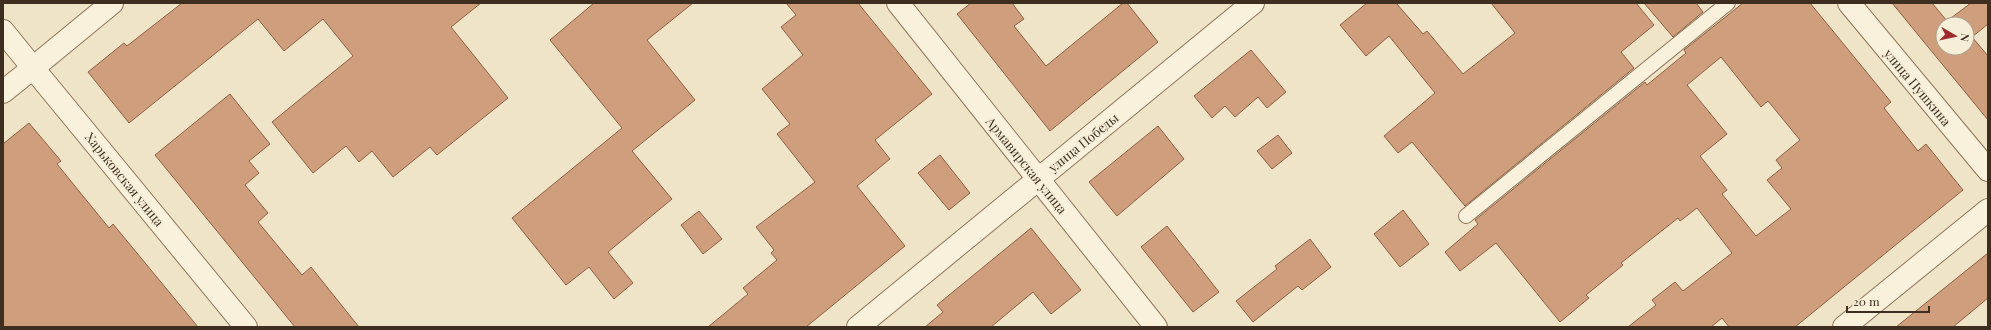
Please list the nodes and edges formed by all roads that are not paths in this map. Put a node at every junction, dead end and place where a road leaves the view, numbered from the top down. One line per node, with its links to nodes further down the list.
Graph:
1 (112, 3): 7 (street)
2 (898, 3): 10 (street, Армавирская улица)
3 (1253, 3): 10 (street, улица Победы)
4 (1728, 3): 12 (lane)
5 (1849, 3): 9 (street, улица Пушкина)
6 (3, 32): 7 (street, Харьковская улица)
7 (33, 68): 8 (street); 13 (street, Харьковская улица)
8 (3, 92)
9 (1988, 170)
10 (1038, 179): 14 (street, улица Победы); 15 (street, Армавирская улица)
11 (1988, 210): 16 (street)
12 (1466, 216)
13 (246, 327)
14 (858, 327)
15 (1156, 327)
16 (1844, 327)

